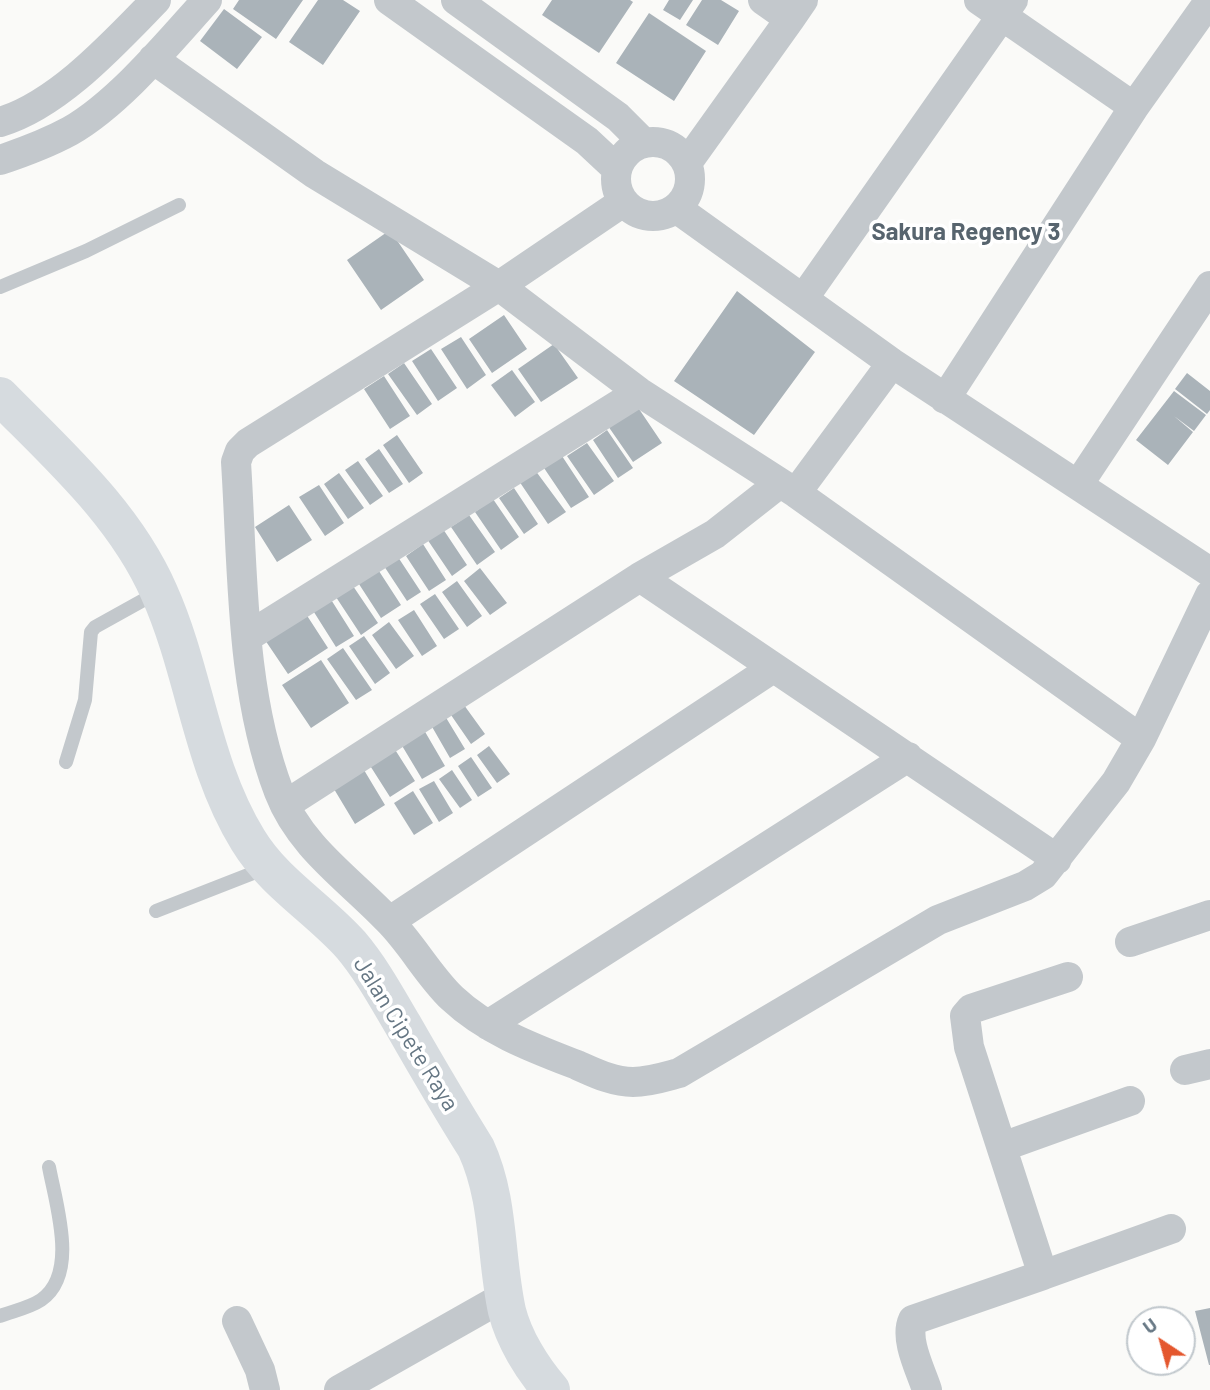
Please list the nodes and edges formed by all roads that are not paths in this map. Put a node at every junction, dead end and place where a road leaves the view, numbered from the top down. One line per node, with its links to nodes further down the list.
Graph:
1 (156, 0): 10 (street)
2 (207, 0): 9 (street)
3 (389, 0): 17 (street)
4 (456, 0): 14 (street)
5 (763, 0): 8 (street)
6 (1210, 0): 11 (street)
7 (998, 5): 11 (street); 24 (street)
8 (797, 9): 16 (street)
9 (153, 60): 12 (street); 21 (street)
10 (71, 82): 12 (street); 13 (street)
11 (1134, 107): 28 (street)
12 (98, 110): 15 (street)
13 (0, 122)
14 (643, 142): 16 (street); 17 (street)
15 (0, 160)
16 (687, 163): 20 (street)
17 (617, 169): 18 (street)
18 (623, 202): 20 (street); 21 (street)
19 (179, 205): 23 (lane)
20 (676, 208): 24 (street)
21 (499, 286): 26 (street); 35 (street)
22 (1210, 286): 29 (street)
23 (0, 287)
24 (803, 299): 25 (street)
25 (892, 363): 28 (street); 30 (street)
26 (639, 392): 30 (street); 35 (street)
27 (0, 396): 33 (main road, Jalan Cipete Raya)
28 (945, 399): 29 (street)
29 (1078, 485): 31 (street)
30 (788, 488): 32 (street); 37 (street)
31 (1210, 572)
32 (640, 577): 36 (street); 40 (street)
33 (159, 592): 39 (lane); 42 (main road, Jalan Cipete Raya)
34 (1210, 595): 37 (street)
35 (247, 637): 40 (street)
36 (773, 668): 38 (street); 45 (street)
37 (1141, 740): 41 (street)
38 (908, 757): 41 (street); 48 (street)
39 (66, 762)
40 (285, 805): 45 (street)
41 (1057, 859): 48 (street)
42 (267, 867): 43 (lane); 54 (main road, Jalan Cipete Raya)
43 (156, 911)
44 (1210, 915): 46 (street)
45 (390, 921): 48 (street)
46 (1130, 942)
47 (1068, 977): 50 (street)
48 (488, 1025)
49 (1130, 1101): 50 (street)
50 (1002, 1147): 53 (street)
51 (49, 1167): 55 (lane)
52 (1171, 1229): 53 (street)
53 (1043, 1276): 60 (street)
54 (505, 1296): 58 (street); 59 (main road, Jalan Cipete Raya)
55 (0, 1316)
56 (237, 1321): 57 (street)
57 (265, 1390)
58 (339, 1390)
59 (551, 1390)
60 (927, 1390)

